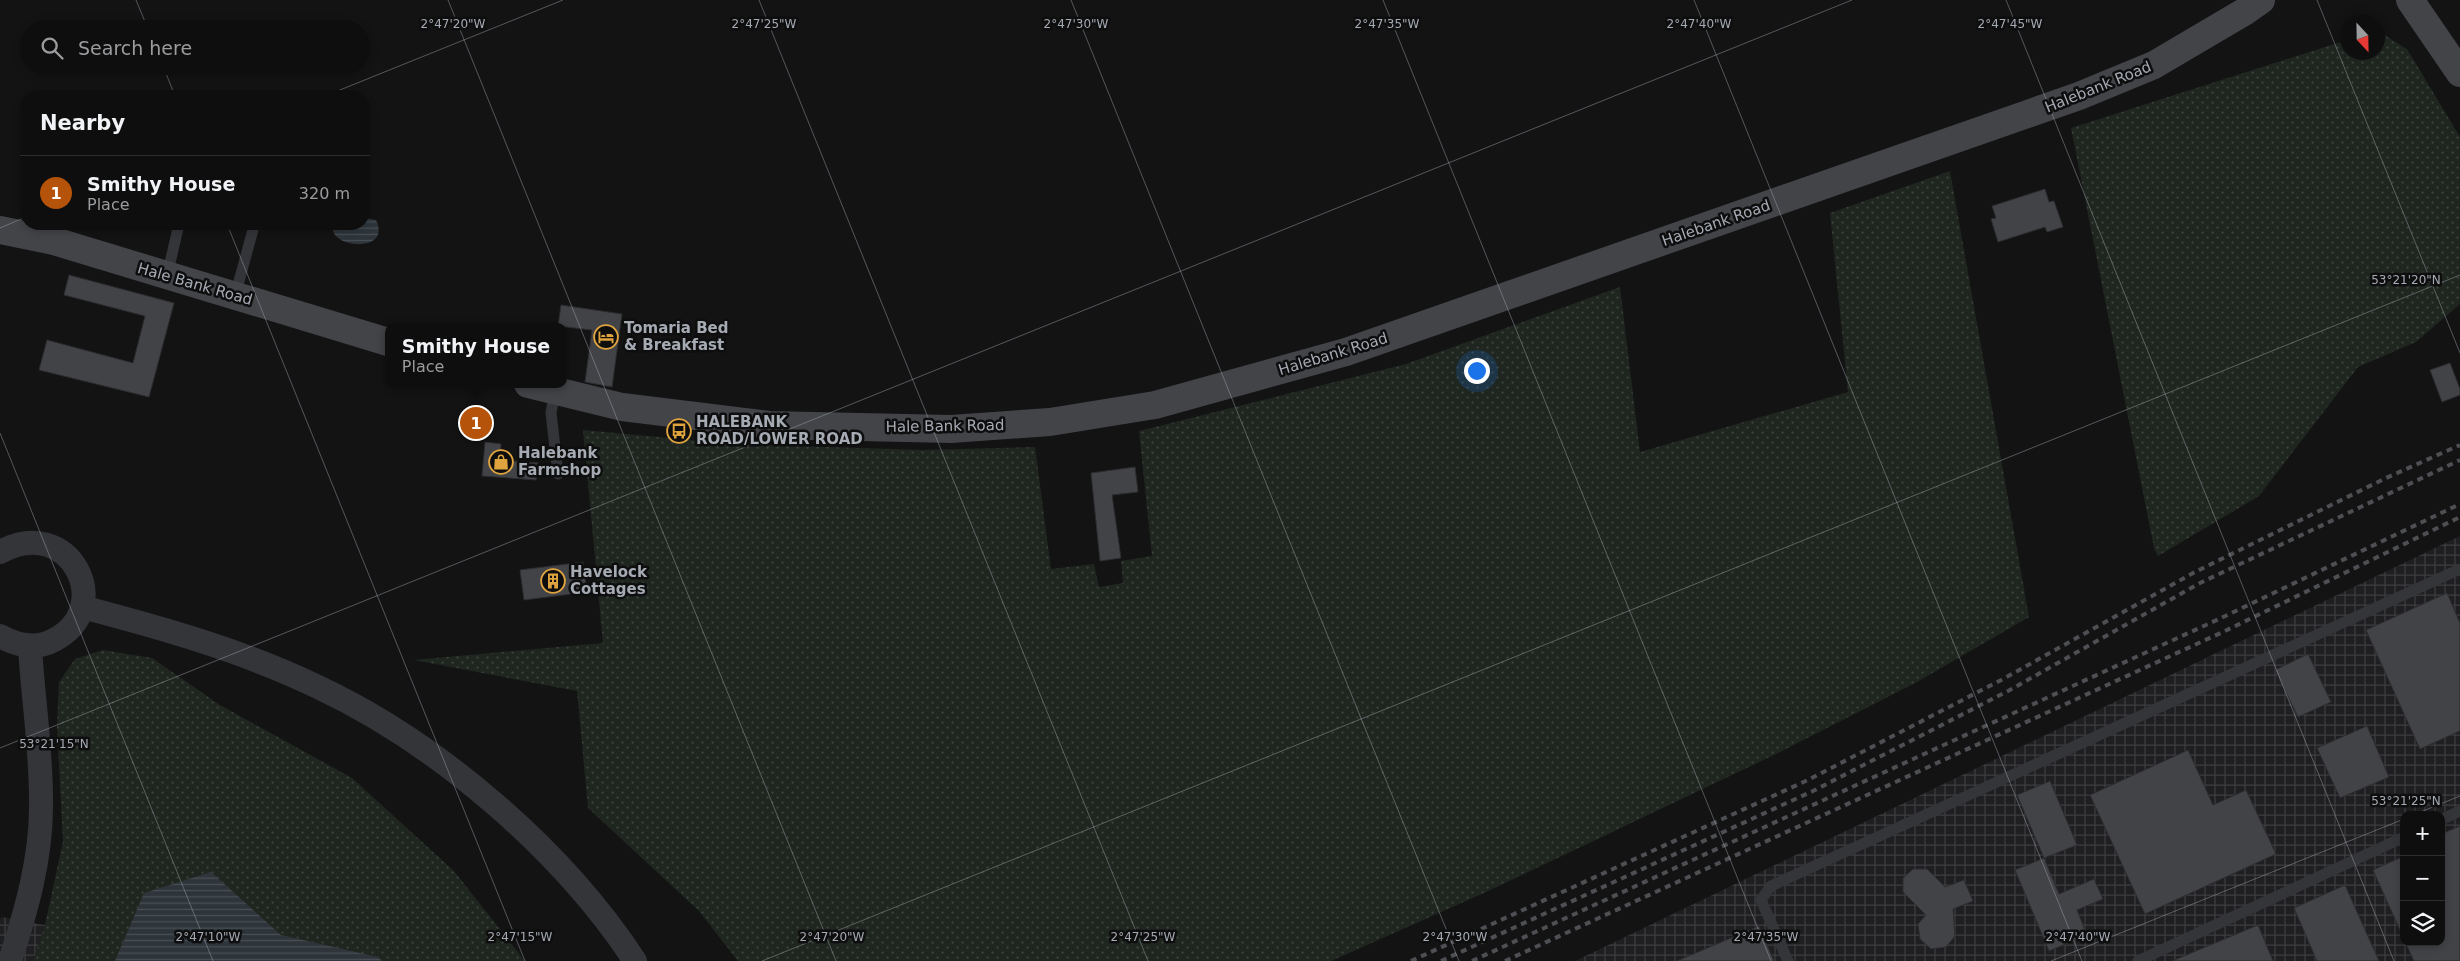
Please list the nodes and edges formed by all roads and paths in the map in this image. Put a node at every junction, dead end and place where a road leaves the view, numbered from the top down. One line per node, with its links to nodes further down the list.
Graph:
1 (2261, 0): 12 (street, Halebank Road)
2 (2410, 0): 3 (street)
3 (2460, 73)
4 (0, 230): 7 (street, Hale Bank Road)
5 (178, 230): 7 (lane)
6 (253, 230): 8 (lane)
7 (167, 276): 8 (street, Hale Bank Road)
8 (235, 296): 9 (street, Hale Bank Road)
9 (385, 341)
10 (543, 388): 11 (street, Hale Bank Road)
11 (555, 391): 12 (street, Hale Bank Road); 13 (lane)
12 (1155, 406)
13 (558, 474)
14 (0, 552): 16 (street)
15 (2460, 569): 24 (lane)
16 (82, 607): 18 (street); 23 (street)
17 (0, 636): 18 (street)
18 (30, 647): 22 (street)
19 (2460, 811): 20 (lane)
20 (2445, 818)
21 (2400, 840): 25 (lane)
22 (10, 961)
23 (635, 961)
24 (1788, 961)
25 (2138, 961)

